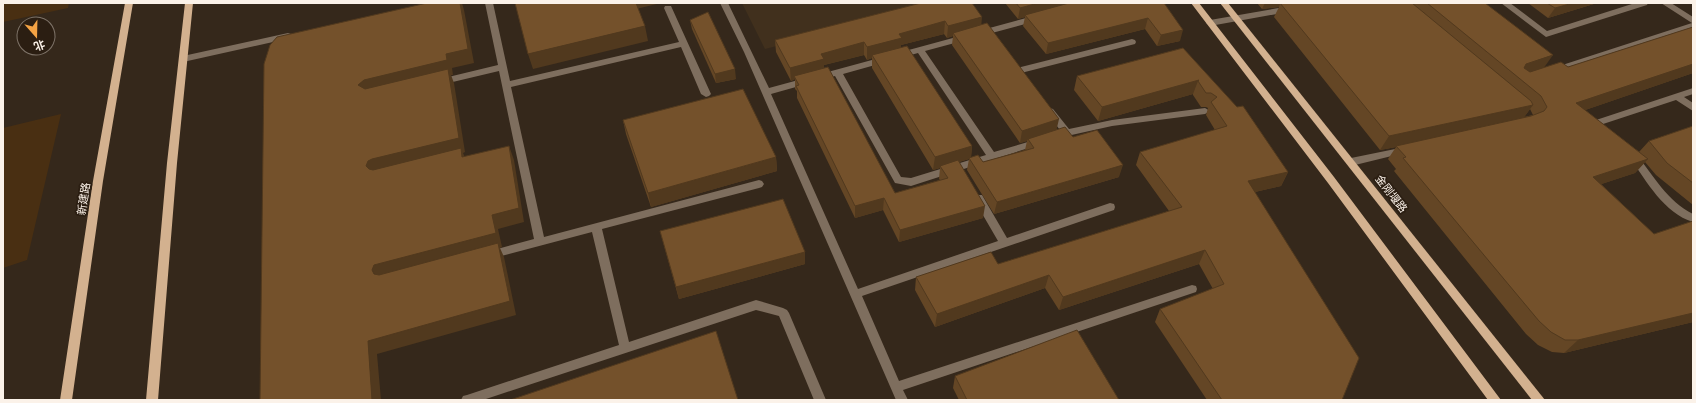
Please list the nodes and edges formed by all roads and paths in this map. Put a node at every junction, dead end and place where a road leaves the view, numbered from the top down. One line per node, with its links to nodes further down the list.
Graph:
1 (129, 3): 53 (main road, 新建路)
2 (188, 3): 21 (main road)
3 (489, 3): 22 (street)
4 (724, 3): 29 (street)
5 (1195, 3): 14 (main road)
6 (1224, 3): 13 (main road, 金刚堰路)
7 (1505, 3): 8 (street)
8 (1644, 3)
9 (1665, 3): 15 (street)
10 (668, 8): 18 (street)
11 (1301, 8): 13 (street)
12 (1045, 16): 20 (street)
13 (1237, 18): 14 (street); 40 (main road, 金刚堰路)
14 (1210, 22): 58 (main road)
15 (1693, 22)
16 (1693, 26): 25 (street)
17 (297, 34): 21 (street)
18 (684, 42): 27 (street); 30 (street)
19 (1132, 42): 23 (street)
20 (920, 50): 24 (street); 39 (street)
21 (183, 59): 54 (main road)
22 (502, 67): 26 (street); 27 (street)
23 (1021, 70)
24 (837, 72): 29 (street); 39 (street)
25 (1550, 72)
26 (434, 84)
27 (506, 84): 46 (street)
28 (1693, 91): 31 (street)
29 (766, 92): 50 (street)
30 (706, 94)
31 (1677, 96): 33 (street); 35 (street)
32 (1044, 102): 34 (street)
33 (1693, 108)
34 (1205, 111)
35 (1605, 134)
36 (1044, 140): 39 (street)
37 (1623, 148): 44 (street)
38 (1412, 149): 40 (street)
39 (992, 156)
40 (1350, 162): 59 (main road, 金刚堰路)
41 (759, 184): 45 (street)
42 (975, 192): 47 (street)
43 (1110, 207): 47 (street)
44 (1693, 218)
45 (596, 227): 46 (street); 51 (street)
46 (540, 241): 48 (street)
47 (1005, 243): 50 (street)
48 (479, 258)
49 (1192, 288): 52 (street)
50 (855, 294): 52 (street)
51 (625, 348): 55 (street); 56 (street)
52 (896, 387): 57 (street)
53 (66, 400)
54 (152, 400)
55 (467, 400)
56 (820, 400)
57 (902, 400)
58 (1495, 400)
59 (1539, 400)

